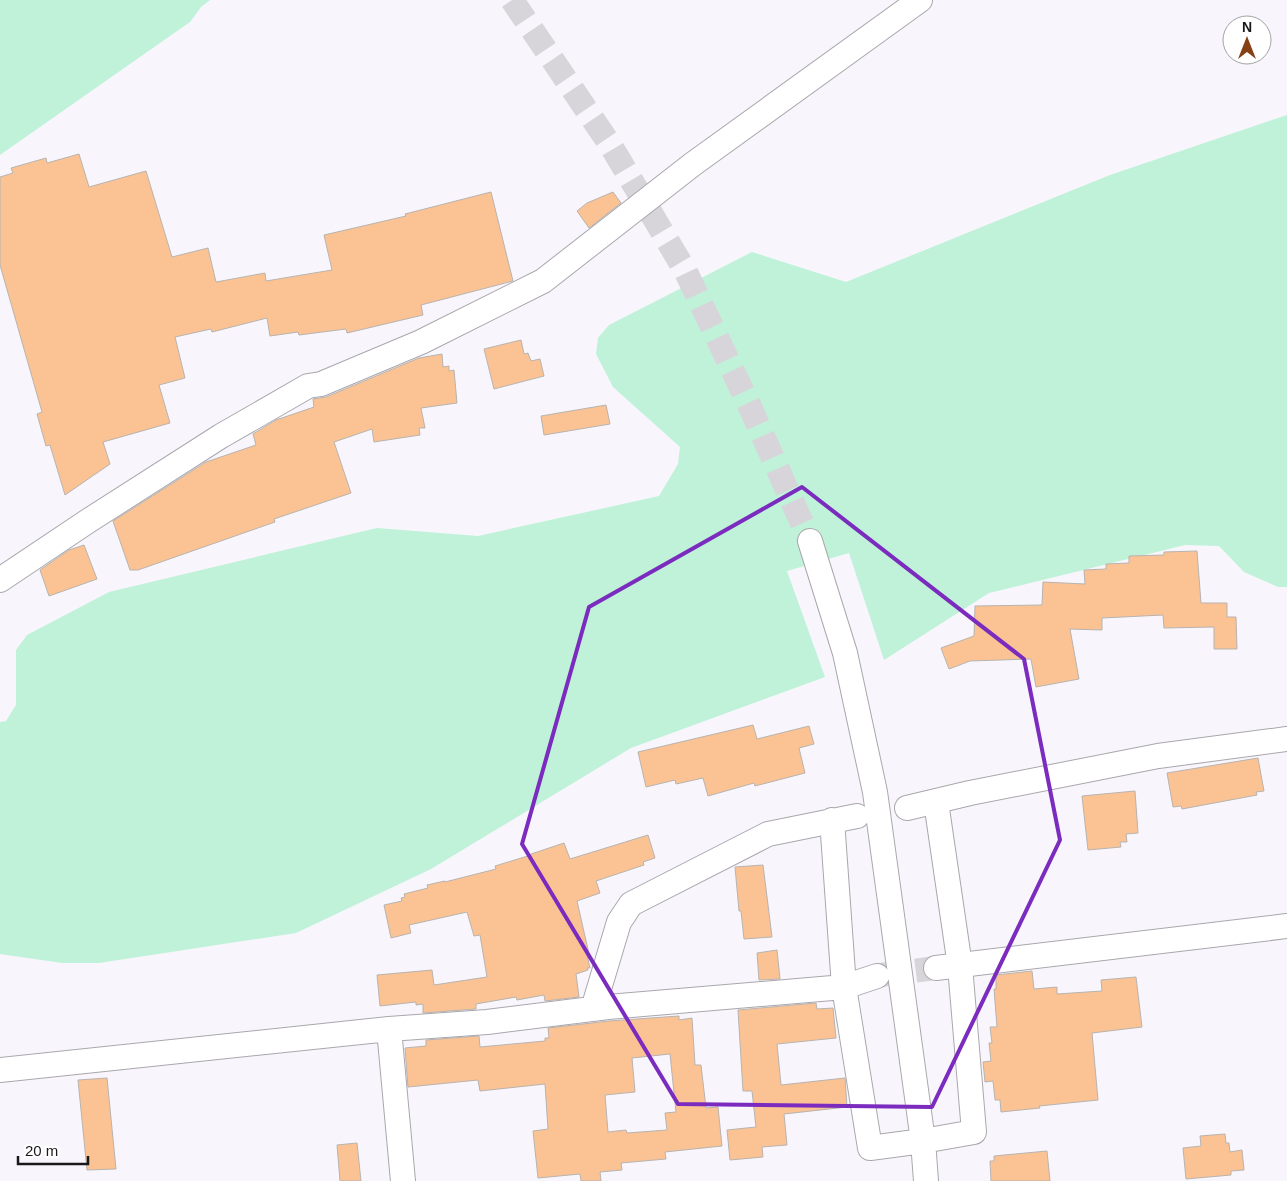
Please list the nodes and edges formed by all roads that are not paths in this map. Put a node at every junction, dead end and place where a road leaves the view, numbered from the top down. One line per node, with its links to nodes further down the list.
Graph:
1 (920, 0): 3 (street)
2 (810, 541): 17 (street)
3 (0, 580)
4 (1287, 739): 5 (street)
5 (936, 802): 6 (street); 10 (street)
6 (907, 808)
7 (857, 816): 8 (street)
8 (832, 820): 13 (street); 14 (street)
9 (1287, 926): 10 (street)
10 (960, 966): 11 (street); 17 (street)
11 (936, 968)
12 (877, 976): 13 (street)
13 (844, 987): 14 (street); 17 (street)
14 (593, 1009): 15 (street)
15 (389, 1029): 16 (street); 18 (street)
16 (0, 1070)
17 (923, 1141): 19 (street)
18 (403, 1181)
19 (926, 1181)

